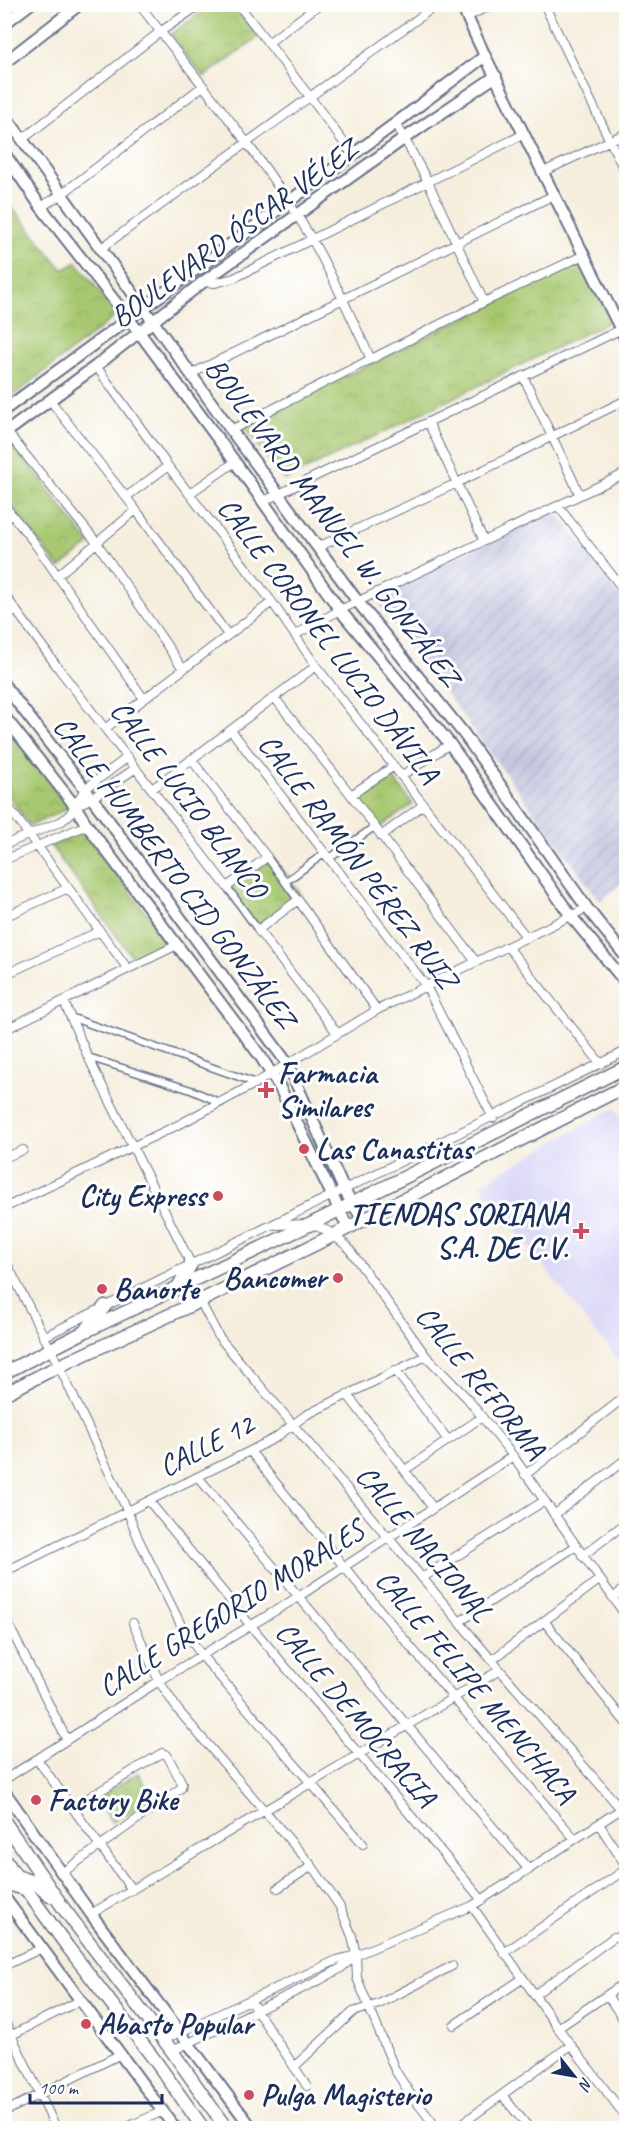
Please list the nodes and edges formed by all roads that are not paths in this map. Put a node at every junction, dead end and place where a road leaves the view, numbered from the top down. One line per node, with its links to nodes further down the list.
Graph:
1 (30, 4): 14 (street)
2 (139, 4): 15 (street)
3 (201, 4): 15 (street)
4 (238, 4): 16 (street)
5 (320, 4): 16 (street)
6 (438, 4): 21 (street)
7 (461, 4): 13 (street)
8 (494, 4): 13 (street)
9 (544, 4): 28 (street)
10 (621, 4): 12 (street)
11 (76, 6): 18 (street)
12 (627, 15)
13 (467, 17): 17 (street)
14 (5, 23)
15 (160, 32): 20 (street); 26 (street)
16 (268, 43): 21 (street)
17 (485, 56): 19 (street); 23 (street, BOULEVARD ÓSCAR VÉLEZ)
18 (4, 63)
19 (496, 76): 25 (street); 27 (street, BOULEVARD ÓSCAR VÉLEZ)
20 (203, 86): 29 (street); 35 (street)
21 (310, 97): 29 (street); 31 (street)
22 (4, 114): 26 (street, BOULEVARD MANUEL W. GONZÁLEZ)
23 (396, 123): 27 (street); 31 (street, BOULEVARD ÓSCAR VÉLEZ)
24 (627, 133): 28 (street)
25 (524, 134): 32 (street); 34 (street)
26 (24, 138): 35 (street, BOULEVARD MANUEL W. GONZÁLEZ)
27 (405, 138): 34 (street); 39 (street, BOULEVARD ÓSCAR VÉLEZ)
28 (610, 141): 32 (street); 33 (street)
29 (247, 144): 37 (street); 42 (street)
30 (4, 153): 38 (street, BOULEVARD MANUEL W. GONZÁLEZ)
31 (352, 155): 37 (street, BOULEVARD ÓSCAR VÉLEZ)
32 (543, 172): 36 (street)
33 (627, 174)
34 (428, 182): 40 (street); 41 (street)
35 (62, 194): 38 (street); 42 (street, BOULEVARD MANUEL W. GONZÁLEZ)
36 (554, 195): 41 (street); 43 (street)
37 (288, 202): 39 (street); 47 (street, BOULEVARD ÓSCAR VÉLEZ)
38 (41, 207): 48 (street, BOULEVARD MANUEL W. GONZÁLEZ)
39 (297, 216): 40 (street); 44 (street, BOULEVARD ÓSCAR VÉLEZ)
40 (311, 238): 44 (street); 45 (street)
41 (458, 243): 45 (street); 46 (street)
42 (100, 249): 47 (street, BOULEVARD MANUEL W. GONZÁLEZ)
43 (584, 255): 46 (street); 51 (street)
44 (203, 282): 49 (street, BOULEVARD ÓSCAR VÉLEZ)
45 (342, 299): 52 (street); 54 (street)
46 (484, 302): 52 (street)
47 (143, 307): 48 (street, BOULEVARD ÓSCAR VÉLEZ); 49 (street, BOULEVARD MANUEL W. GONZÁLEZ)
48 (129, 318): 50 (street, BOULEVARD MANUEL W. GONZÁLEZ); 58 (street, BOULEVARD ÓSCAR VÉLEZ)
49 (153, 321): 50 (street, BOULEVARD ÓSCAR VÉLEZ); 54 (street, BOULEVARD MANUEL W. GONZÁLEZ)
50 (139, 332): 53 (street, BOULEVARD ÓSCAR VÉLEZ); 63 (street, BOULEVARD MANUEL W. GONZÁLEZ)
51 (625, 332): 55 (street)
52 (371, 359): 60 (street)
53 (96, 366): 57 (street, BOULEVARD ÓSCAR VÉLEZ); 64 (street, CALLE CORONEL LUCIO DÁVILA)
54 (191, 374): 60 (street, BOULEVARD MANUEL W. GONZÁLEZ)
55 (523, 376): 59 (street); 62 (street)
56 (627, 399): 62 (street)
57 (50, 400): 61 (street, BOULEVARD ÓSCAR VÉLEZ); 70 (street)
58 (4, 410)
59 (428, 422): 66 (street); 68 (street)
60 (231, 430): 68 (street, BOULEVARD MANUEL W. GONZÁLEZ)
61 (6, 433): 76 (street)
62 (553, 435): 66 (street); 69 (street)
63 (235, 462): 67 (street); 71 (street, BOULEVARD MANUEL W. GONZÁLEZ)
64 (168, 466): 67 (street, CALLE CORONEL LUCIO DÁVILA); 70 (street)
65 (627, 473): 69 (street)
66 (457, 483): 75 (street); 77 (street)
67 (189, 494): 81 (street, CALLE CORONEL LUCIO DÁVILA)
68 (280, 494): 71 (street); 77 (street, BOULEVARD MANUEL W. GONZÁLEZ)
69 (580, 495): 73 (street)
70 (126, 497): 74 (street)
71 (264, 501): 84 (street, BOULEVARD MANUEL W. GONZÁLEZ)
72 (4, 505): 78 (street)
73 (558, 506): 75 (street); 79 (street)
74 (136, 510): 76 (street); 86 (street)
75 (484, 541): 82 (street)
76 (97, 543): 78 (street); 89 (street)
77 (318, 547): 82 (street, BOULEVARD MANUEL W. GONZÁLEZ)
78 (57, 576): 92 (street)
79 (627, 593)
80 (4, 594): 83 (street, CALLE LUCIO BLANCO)
81 (272, 602): 86 (street); 87 (street, CALLE CORONEL LUCIO DÁVILA)
82 (358, 602): 84 (street); 121 (street, BOULEVARD MANUEL W. GONZÁLEZ)
83 (16, 610): 85 (street); 94 (street, CALLE LUCIO BLANCO)
84 (340, 610): 87 (street); 96 (street, BOULEVARD MANUEL W. GONZÁLEZ)
85 (4, 618)
86 (228, 635): 89 (street)
87 (295, 635): 88 (street, CALLE CORONEL LUCIO DÁVILA)
88 (316, 666): 91 (street); 99 (street, CALLE CORONEL LUCIO DÁVILA)
89 (183, 669): 92 (street)
90 (4, 685): 103 (street, CALLE HUMBERTO CID GONZÁLEZ)
91 (274, 696): 95 (street); 104 (street)
92 (144, 699): 94 (street)
93 (4, 717): 106 (street, CALLE HUMBERTO CID GONZÁLEZ)
94 (106, 728): 97 (street, CALLE LUCIO BLANCO)
95 (231, 730): 98 (street); 114 (street, CALLE RAMÓN PÉREZ RUIZ)
96 (450, 744): 101 (street); 122 (street, BOULEVARD MANUEL W. GONZÁLEZ)
97 (128, 757): 100 (street, CALLE LUCIO BLANCO); 103 (street)
98 (191, 759): 102 (street); 115 (street)
99 (394, 765): 101 (street, CALLE CORONEL LUCIO DÁVILA); 104 (street)
100 (136, 768): 102 (street, CALLE LUCIO BLANCO); 103 (street)
101 (401, 776): 107 (street, CALLE CORONEL LUCIO DÁVILA)
102 (152, 789): 118 (street, CALLE LUCIO BLANCO)
103 (89, 794): 106 (street); 127 (street, CALLE HUMBERTO CID GONZÁLEZ)
104 (351, 795): 109 (street)
105 (4, 801): 110 (street)
106 (75, 806): 108 (street, CALLE HUMBERTO CID GONZÁLEZ); 110 (street)
107 (423, 806): 111 (street); 126 (street, CALLE CORONEL LUCIO DÁVILA)
108 (87, 825): 113 (street); 128 (street, CALLE HUMBERTO CID GONZÁLEZ)
109 (374, 827): 111 (street); 114 (street)
110 (29, 835): 112 (street); 113 (street)
111 (381, 836): 132 (street)
112 (4, 845)
113 (37, 846): 116 (street); 119 (street)
114 (327, 855): 117 (street); 136 (street, CALLE RAMÓN PÉREZ RUIZ)
115 (267, 858): 117 (street); 118 (street)
116 (4, 860)
117 (285, 882): 120 (street)
118 (227, 887): 124 (street, CALLE LUCIO BLANCO)
119 (68, 888): 123 (street); 125 (street)
120 (298, 900): 124 (street); 138 (street)
121 (587, 908): 122 (street); 131 (street, BOULEVARD MANUEL W. GONZÁLEZ)
122 (571, 916): 126 (street); 135 (street, BOULEVARD MANUEL W. GONZÁLEZ)
123 (4, 917)
124 (258, 930): 141 (street, CALLE LUCIO BLANCO)
125 (100, 931): 133 (street); 134 (street)
126 (527, 939): 129 (street)
127 (200, 942): 130 (street); 144 (street, CALLE HUMBERTO CID GONZÁLEZ)
128 (177, 945): 130 (street, CALLE HUMBERTO CID GONZÁLEZ); 133 (street)
129 (508, 947): 132 (street); 145 (street)
130 (184, 954): 147 (street, CALLE HUMBERTO CID GONZÁLEZ)
131 (627, 957)
132 (476, 962): 136 (street)
133 (129, 969): 137 (street)
134 (4, 975)
135 (627, 983)
136 (426, 986): 138 (street); 151 (street, CALLE RAMÓN PÉREZ RUIZ)
137 (64, 1002): 139 (street); 140 (street)
138 (376, 1010): 141 (street)
139 (70, 1017): 143 (street); 148 (street)
140 (4, 1030)
141 (337, 1033): 144 (street)
142 (627, 1051): 145 (street)
143 (88, 1057): 150 (street); 152 (street)
144 (287, 1063): 147 (street); 155 (street, CALLE HUMBERTO CID GONZÁLEZ)
145 (601, 1064): 151 (street)
146 (627, 1067): 157 (main road)
147 (271, 1072): 148 (street); 156 (street, CALLE HUMBERTO CID GONZÁLEZ)
148 (256, 1083): 150 (street)
149 (626, 1086): 160 (main road)
150 (221, 1103): 152 (street)
151 (493, 1118): 155 (street)
152 (133, 1147): 158 (street); 166 (street)
153 (23, 1150): 154 (street)
154 (4, 1158)
155 (344, 1190): 156 (street); 157 (street, CALLE HUMBERTO CID GONZÁLEZ)
156 (332, 1195): 159 (street, CALLE HUMBERTO CID GONZÁLEZ); 162 (street)
157 (352, 1203): 159 (main road); 160 (street, CALLE HUMBERTO CID GONZÁLEZ)
158 (4, 1208)
159 (339, 1209): 161 (main road); 163 (street, CALLE HUMBERTO CID GONZÁLEZ)
160 (363, 1220): 163 (main road)
161 (311, 1224): 162 (street, CALLE REFORMA); 164 (street, CALLE REFORMA); 167 (main road)
162 (271, 1226): 166 (street)
163 (348, 1228): 164 (main road)
164 (334, 1235): 168 (main road); 173 (street, CALLE REFORMA)
165 (4, 1258): 171 (street)
166 (191, 1264): 167 (main road); 169 (street)
167 (177, 1288): 170 (main road)
168 (200, 1301): 174 (main road); 181 (street, CALLE NACIONAL)
169 (105, 1306): 170 (main road); 171 (street)
170 (86, 1331): 172 (main road)
171 (43, 1337): 172 (street)
172 (50, 1350): 174 (street); 176 (main road)
173 (426, 1356): 175 (street, CALLE 12); 180 (street, CALLE REFORMA)
174 (59, 1366): 177 (main road); 192 (street)
175 (395, 1370): 178 (street, CALLE 12); 182 (street)
176 (4, 1373)
177 (4, 1394)
178 (347, 1394): 181 (street, CALLE 12); 186 (street)
179 (627, 1396): 187 (street)
180 (482, 1417): 182 (street); 184 (street, CALLE REFORMA)
181 (294, 1424): 183 (street, CALLE 12); 195 (street, CALLE NACIONAL)
182 (448, 1440): 186 (street)
183 (250, 1451): 188 (street, CALLE 12); 198 (street, CALLE FELIPE MENCHACA)
184 (513, 1456): 187 (street, CALLE REFORMA); 191 (street, CALLE GREGORIO MORALES)
185 (627, 1459): 193 (street)
186 (405, 1470): 191 (street)
187 (525, 1475): 190 (street, CALLE REFORMA)
188 (198, 1477): 189 (street, CALLE 12); 203 (street)
189 (148, 1501): 192 (street, CALLE 12); 210 (street, CALLE DEMOCRACIA)
190 (544, 1501): 193 (street, CALLE REFORMA); 200 (street)
191 (433, 1508): 195 (street, CALLE GREGORIO MORALES)
192 (127, 1510): 199 (street, CALLE 12); 211 (street)
193 (554, 1515): 196 (street, CALLE REFORMA)
194 (627, 1523): 197 (street)
195 (388, 1537): 198 (street, CALLE GREGORIO MORALES); 200 (street, CALLE NACIONAL)
196 (576, 1546): 197 (street, CALLE REFORMA); 208 (street)
197 (582, 1556): 201 (street, CALLE REFORMA)
198 (343, 1567): 203 (street, CALLE GREGORIO MORALES); 215 (street, CALLE FELIPE MENCHACA)
199 (4, 1572)
200 (422, 1578): 208 (street, CALLE NACIONAL)
201 (599, 1580): 204 (street, CALLE REFORMA); 207 (street)
202 (627, 1587): 204 (street)
203 (298, 1597): 210 (street, CALLE GREGORIO MORALES); 217 (street)
204 (613, 1598): 206 (street, CALLE REFORMA)
205 (4, 1616): 218 (street)
206 (627, 1616)
207 (544, 1621): 212 (street); 216 (street)
208 (459, 1622): 212 (street, CALLE NACIONAL)
209 (133, 1623): 214 (street)
210 (251, 1626): 211 (street, CALLE GREGORIO MORALES); 219 (street, CALLE DEMOCRACIA)
211 (202, 1656): 214 (street, CALLE GREGORIO MORALES); 222 (street)
212 (492, 1660): 213 (street, CALLE NACIONAL)
213 (500, 1670): 215 (street); 225 (street, CALLE NACIONAL)
214 (159, 1681): 218 (street, CALLE GREGORIO MORALES); 226 (street)
215 (453, 1699): 217 (street); 229 (street, CALLE FELIPE MENCHACA)
216 (627, 1723)
217 (406, 1725): 219 (street); 236 (street)
218 (67, 1740): 220 (street, CALLE GREGORIO MORALES)
219 (358, 1754): 222 (street); 242 (street, CALLE DEMOCRACIA)
220 (37, 1760): 221 (street, CALLE GREGORIO MORALES); 224 (street)
221 (4, 1780)
222 (312, 1782): 226 (street); 230 (street)
223 (4, 1791): 237 (street)
224 (72, 1808): 231 (street); 231 (street)
225 (624, 1808): 228 (street)
226 (264, 1810): 234 (street); 240 (street)
227 (4, 1821): 232 (main road)
228 (599, 1824): 229 (street); 235 (street)
229 (575, 1839): 236 (street)
230 (363, 1844)
231 (99, 1845): 237 (street); 240 (street)
232 (25, 1850): 238 (main road); 244 (main road)
233 (7, 1862): 238 (main road)
234 (312, 1866): 239 (street); 249 (street)
235 (627, 1867): 248 (street)
236 (529, 1870): 242 (street)
237 (62, 1872): 245 (street)
238 (10, 1882): 244 (main road); 281 (main road)
239 (278, 1888)
240 (132, 1890): 245 (street)
241 (4, 1897): 247 (street)
242 (482, 1900): 243 (street)
243 (472, 1906): 248 (street); 249 (street)
244 (64, 1909): 266 (main road)
245 (91, 1914): 264 (street)
246 (614, 1937): 254 (street)
247 (42, 1948): 250 (street); 256 (street)
248 (504, 1953): 252 (street)
249 (356, 1955): 257 (street); 258 (street); 259 (street)
250 (4, 1966)
251 (452, 1966): 258 (street)
252 (522, 1979): 254 (street); 262 (street)
253 (627, 1982): 255 (street)
254 (534, 1995): 263 (street)
255 (607, 1995): 261 (street); 263 (street)
256 (81, 2000): 265 (street); 270 (street)
257 (250, 2000): 259 (street); 264 (street)
258 (369, 2007): 271 (street); 284 (street)
259 (256, 2009): 267 (street); 271 (street)
260 (4, 2020): 265 (street)
261 (627, 2022)
262 (454, 2025)
263 (558, 2028): 268 (street)
264 (180, 2032): 266 (street); 267 (street)
265 (8, 2037): 273 (street)
266 (163, 2040): 269 (main road)
267 (188, 2043): 269 (street); 283 (street)
268 (571, 2045): 274 (street); 277 (street)
269 (172, 2051): 282 (main road)
270 (121, 2054): 273 (street); 275 (street)
271 (294, 2067): 272 (street)
272 (307, 2086)
273 (40, 2095): 276 (street); 278 (street)
274 (502, 2095): 285 (street); 286 (street)
275 (163, 2111): 279 (street); 280 (street)
276 (4, 2112)
277 (627, 2117)
278 (56, 2128)
279 (125, 2128)
280 (175, 2128)
281 (203, 2128)
282 (226, 2128)
283 (252, 2128)
284 (437, 2128)
285 (456, 2128)
286 (529, 2128)

